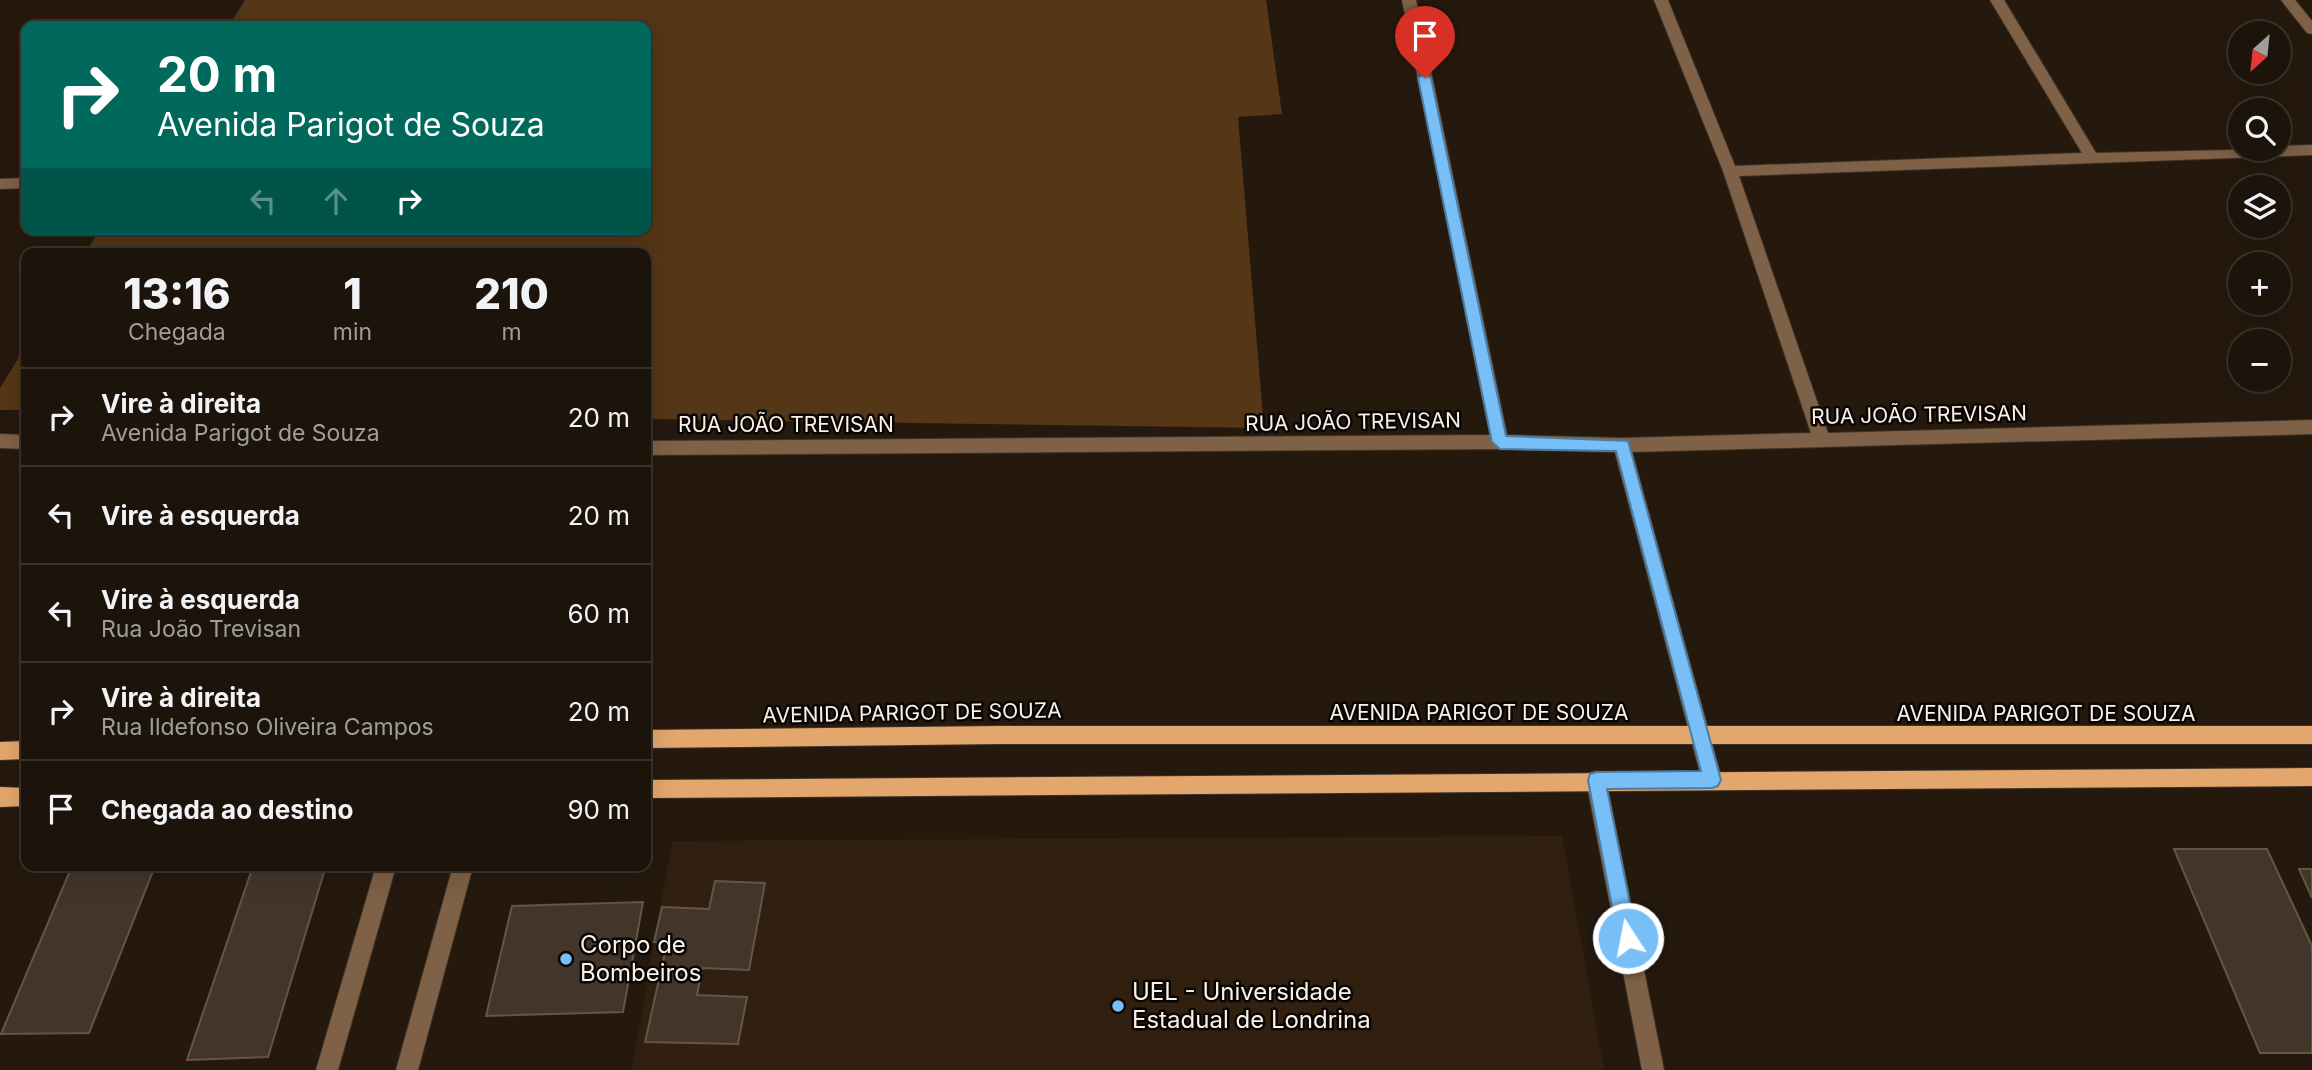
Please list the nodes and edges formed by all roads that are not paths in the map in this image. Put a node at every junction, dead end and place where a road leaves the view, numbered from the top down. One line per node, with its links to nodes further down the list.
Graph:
1 (1409, 0): 15 (street)
2 (1661, 0): 8 (street)
3 (1997, 0): 7 (street)
4 (2288, 0): 5 (street)
5 (2312, 30)
6 (2312, 150): 7 (street)
7 (2092, 158): 8 (street)
8 (1730, 172): 12 (street)
9 (21, 183): 10 (street)
10 (0, 184)
11 (2312, 428): 12 (street, RUA JOÃO TREVISAN)
12 (1822, 440): 16 (street, RUA JOÃO TREVISAN)
13 (0, 441): 14 (street)
14 (21, 442)
15 (1500, 442): 16 (street, RUA JOÃO TREVISAN); 17 (street, RUA JOÃO TREVISAN)
16 (1622, 445): 19 (street)
17 (651, 448)
18 (2312, 735): 19 (main road, AVENIDA PARIGOT DE SOUZA)
19 (1702, 736): 20 (main road, AVENIDA PARIGOT DE SOUZA); 25 (street)
20 (651, 739)
21 (21, 750): 22 (main road)
22 (0, 751)
23 (2312, 777): 25 (main road)
24 (1597, 780): 25 (main road); 26 (main road); 33 (street)
25 (1712, 780)
26 (651, 789)
27 (0, 797): 28 (main road)
28 (21, 797)
29 (385, 871): 31 (street)
30 (462, 871): 32 (street)
31 (327, 1070)
32 (407, 1070)
33 (1653, 1070)

